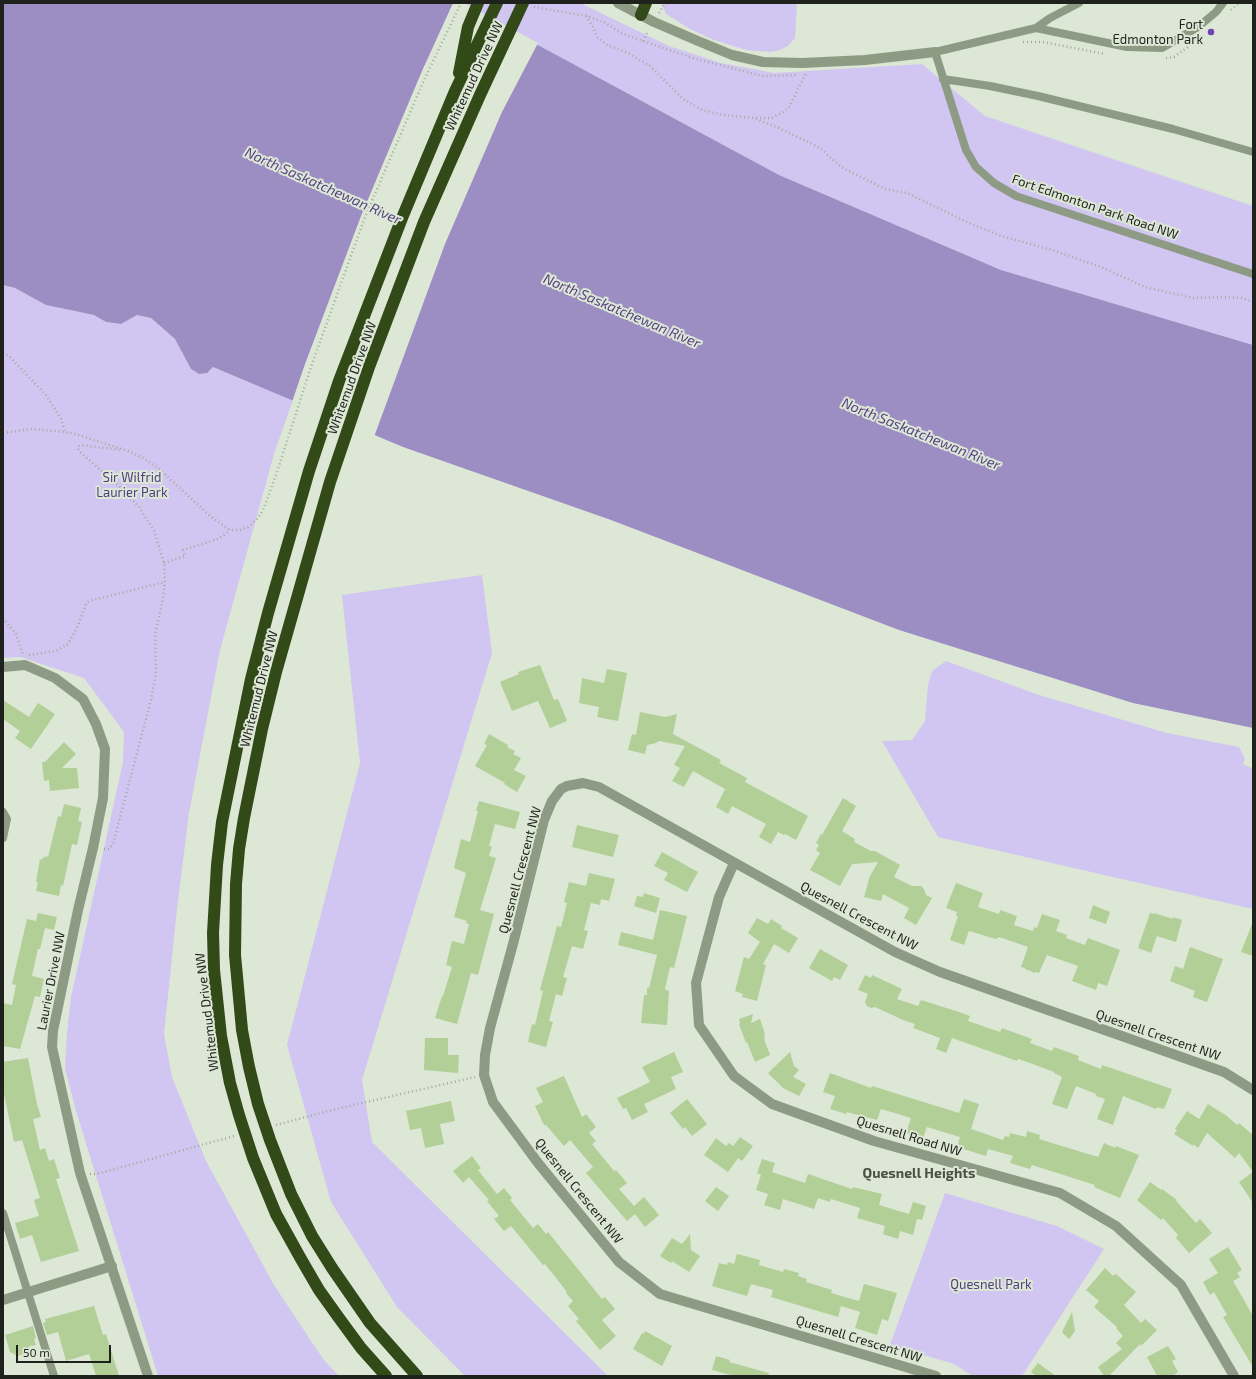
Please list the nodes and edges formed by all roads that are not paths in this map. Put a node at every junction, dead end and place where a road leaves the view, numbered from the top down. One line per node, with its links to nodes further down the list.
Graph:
1 (478, 3): 12 (highway)
2 (497, 3): 12 (highway, Whitemud Drive NW)
3 (618, 3): 8 (street)
4 (646, 3): 8 (highway)
5 (1079, 3): 9 (lane)
6 (1223, 3): 9 (lane)
7 (525, 4): 27 (highway, Whitemud Drive NW)
8 (641, 15): 10 (street)
9 (1036, 28): 10 (lane)
10 (935, 52): 11 (lane, Fort Edmonton Park Road NW)
11 (943, 79): 13 (lane); 14 (lane, Fort Edmonton Park Road NW)
12 (455, 92): 26 (highway, Whitemud Drive NW)
13 (1253, 152)
14 (1253, 274)
15 (3, 667): 21 (street, Laurier Drive NW)
16 (3, 812): 17 (lane)
17 (3, 838)
18 (734, 863): 19 (street, Quesnell Crescent NW); 28 (street, Quesnell Crescent NW); 29 (street, Quesnell Road NW)
19 (1253, 1090)
20 (3, 1213): 22 (lane)
21 (112, 1266): 22 (street); 25 (street, Laurier Drive NW)
22 (27, 1292): 23 (street); 24 (lane)
23 (3, 1300)
24 (54, 1376)
25 (148, 1376)
26 (386, 1376)
27 (417, 1376)
28 (936, 1376)
29 (1234, 1376)

